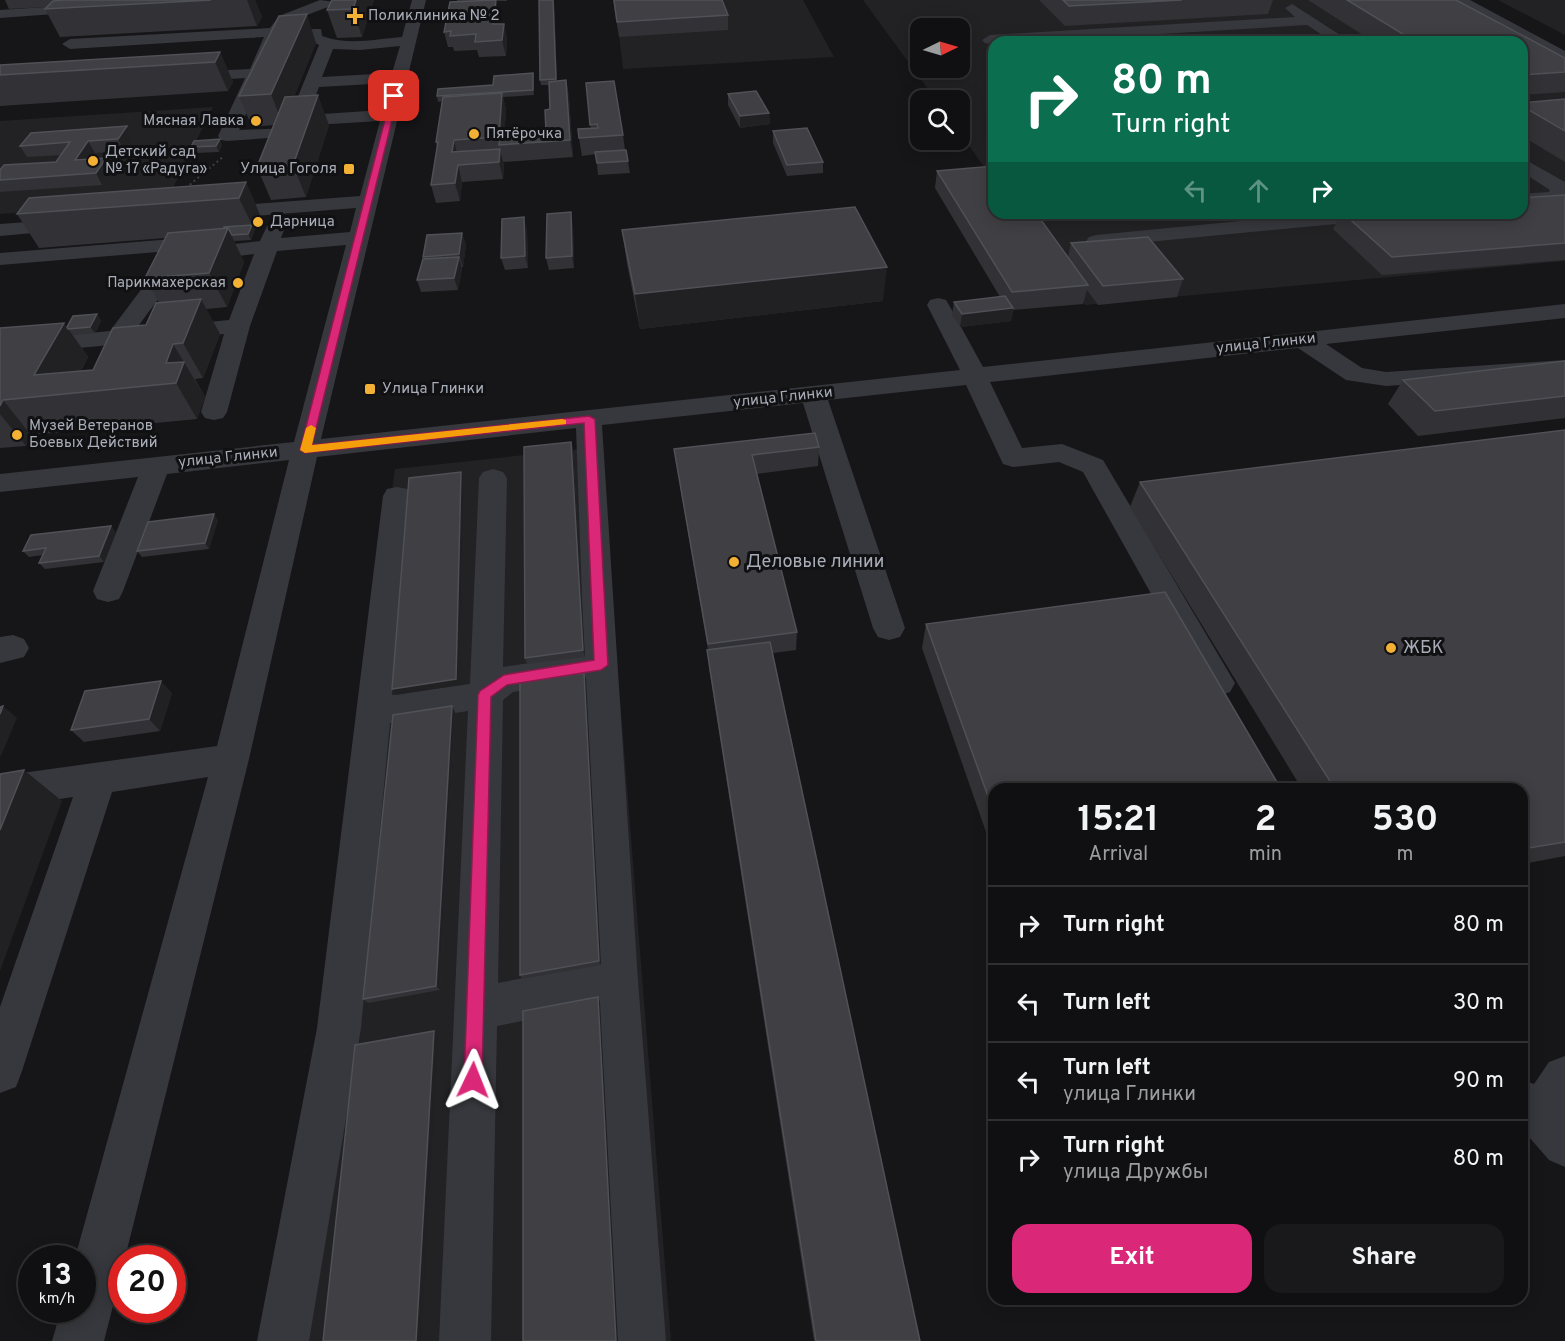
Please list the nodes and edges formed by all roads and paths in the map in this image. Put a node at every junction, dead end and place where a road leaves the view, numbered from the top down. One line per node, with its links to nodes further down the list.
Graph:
1 (419, 0): 15 (street)
2 (1281, 0): 7 (street)
3 (1459, 0): 12 (street)
4 (328, 1): 9 (street); 14 (street)
5 (100, 8): 6 (street)
6 (6, 14): 8 (street)
7 (1310, 20): 10 (street); 11 (street)
8 (0, 26)
9 (273, 34): 14 (street); 16 (street); 18 (street)
10 (1054, 36)
11 (1334, 36)
12 (1526, 36)
13 (1528, 37): 17 (street)
14 (321, 39): 15 (street); 21 (street)
15 (408, 41): 20 (street)
16 (70, 44)
17 (1565, 57)
18 (256, 73): 19 (street); 24 (street)
19 (174, 78)
20 (399, 78): 21 (street); 22 (street)
21 (312, 82): 23 (street)
22 (390, 115): 23 (street); 30 (street)
23 (290, 127): 24 (street); 25 (street)
24 (250, 134): 28 (path)
25 (275, 154)
26 (1528, 167): 29 (street)
27 (263, 188): 32 (street)
28 (178, 195)
29 (1528, 199)
30 (368, 201): 31 (street); 37 (street)
31 (281, 208): 32 (street); 39 (street)
32 (255, 210): 33 (street)
33 (197, 214)
34 (1325, 219): 38 (street)
35 (92, 223): 36 (street)
36 (0, 230)
37 (359, 238): 39 (street); 53 (street)
38 (1096, 241)
39 (269, 245): 40 (street); 44 (street)
40 (178, 257): 41 (street); 45 (street)
41 (0, 259)
42 (938, 305): 49 (street)
43 (1564, 312): 46 (street, улица Глинки)
44 (238, 326): 45 (street); 51 (street)
45 (116, 339): 47 (street)
46 (1303, 340): 48 (street); 49 (street, улица Глинки)
47 (0, 354)
48 (1565, 367)
49 (975, 376): 50 (street, улица Глинки); 62 (street)
50 (813, 394): 52 (street, улица Глинки); 59 (street)
51 (214, 412)
52 (589, 419): 53 (street, улица Глинки); 60 (street)
53 (305, 450): 54 (street, улица Глинки); 64 (street)
54 (156, 466): 56 (street, улица Глинки); 58 (street)
55 (493, 478): 61 (street)
56 (0, 483)
57 (397, 496): 63 (street)
58 (108, 591)
59 (889, 628)
60 (601, 665): 61 (street); 67 (street)
61 (484, 695): 63 (street); 68 (street)
62 (1232, 708)
63 (374, 711): 71 (street)
64 (231, 759): 65 (street); 70 (street)
65 (98, 778): 66 (street); 69 (street)
66 (0, 792)
67 (617, 981): 68 (street); 73 (street)
68 (475, 1009): 72 (street)
69 (0, 1071)
70 (78, 1341)
71 (283, 1341)
72 (465, 1341)
73 (640, 1341)

